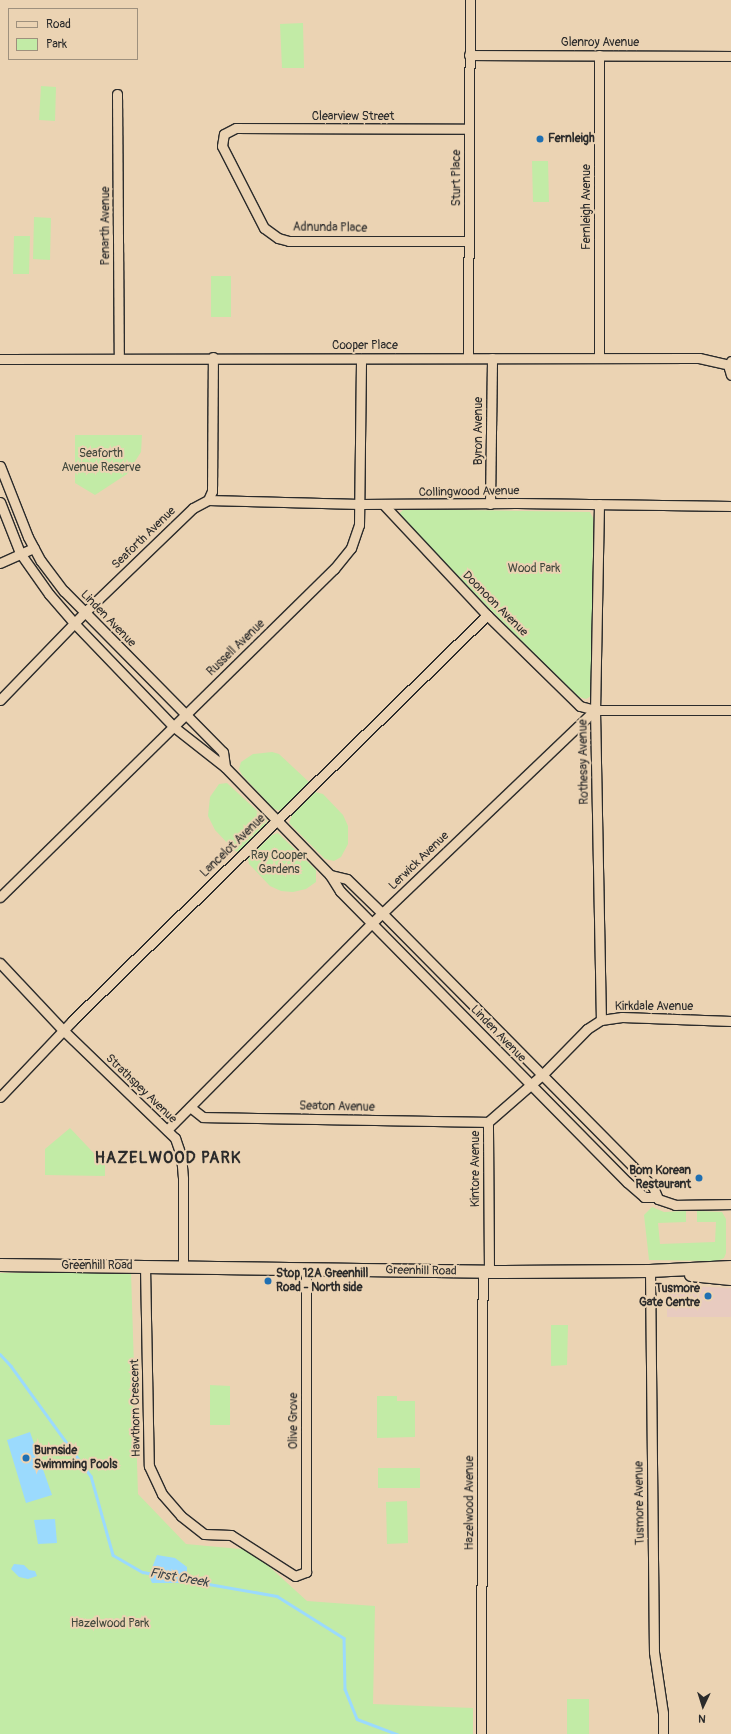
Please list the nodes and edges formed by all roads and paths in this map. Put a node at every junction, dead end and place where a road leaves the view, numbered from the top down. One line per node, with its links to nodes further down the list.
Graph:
1 (470, 0): 2 (street, Sturt Place)
2 (469, 54): 3 (street, Glenroy Avenue); 7 (street, Sturt Place)
3 (599, 55): 4 (street, Glenroy Avenue); 13 (street, Fernleigh Avenue)
4 (731, 56)
5 (117, 94): 9 (street, Penarth Avenue)
6 (236, 128): 7 (street, Clearview Street); 8 (street, Adnunda Place)
7 (469, 130): 8 (street, Sturt Place)
8 (468, 241): 10 (street, Sturt Place)
9 (119, 357): 11 (street, Cooper Place); 14 (street, Cooper Place)
10 (468, 357): 12 (street, Cooper Place); 15 (street, Cooper Place)
11 (213, 358): 15 (street, Cooper Place); 21 (street)
12 (492, 358): 13 (street, Cooper Place); 24 (street, Byron Avenue)
13 (600, 358): 16 (street, Cooper Place)
14 (0, 359)
15 (361, 359): 23 (street, Russell Avenue)
16 (730, 363): 17 (street)
17 (731, 375)
18 (0, 466): 19 (street, Linden Avenue)
19 (11, 491): 20 (street); 28 (street, Linden Avenue)
20 (0, 492)
21 (208, 500): 23 (street, Collingwood Avenue); 31 (street, Seaforth Avenue)
22 (0, 502): 29 (street, Linden Avenue)
23 (360, 504): 26 (street, Collingwood Avenue); 37 (street, Russell Avenue)
24 (490, 504): 25 (street, Collingwood Avenue); 26 (street, Collingwood Avenue)
25 (599, 504): 27 (street, Collingwood Avenue); 35 (street, Rothesay Avenue)
26 (384, 505): 32 (street, Doonoon Avenue)
27 (731, 506)
28 (34, 548): 29 (street); 31 (street, Linden Avenue)
29 (20, 553): 30 (street); 33 (street, Linden Avenue)
30 (0, 563)
31 (85, 612): 33 (street, Seaforth Avenue); 37 (street, Linden Avenue)
32 (487, 615): 35 (street, Doonoon Avenue); 40 (street, Lancelot Avenue)
33 (74, 622): 34 (street, Seaforth Avenue); 38 (street, Linden Avenue)
34 (0, 700)
35 (595, 710): 36 (street); 43 (street, Lerwick Avenue); 46 (street, Rothesay Avenue)
36 (731, 710)
37 (185, 716): 38 (street, Russell Avenue); 39 (street, Linden Avenue)
38 (174, 726): 39 (street, Linden Avenue); 42 (street, Russell Avenue)
39 (225, 768): 40 (street, Linden Avenue)
40 (276, 821): 41 (street, Linden Avenue); 48 (street, Lancelot Avenue)
41 (330, 876): 43 (street, Linden Avenue); 44 (street, Linden Avenue)
42 (0, 897)
43 (382, 913): 44 (street, Lerwick Avenue); 49 (street, Linden Avenue)
44 (372, 923): 50 (street, Linden Avenue); 52 (street, Lerwick Avenue)
45 (0, 963): 48 (street, Strathspey Avenue)
46 (601, 1020): 47 (street, Kirkdale Avenue); 49 (street, Kirkdale Avenue)
47 (731, 1021)
48 (63, 1030): 51 (street, Lancelot Avenue); 54 (street, Strathspey Avenue)
49 (543, 1074): 50 (street, Kirkdale Avenue); 55 (street, Linden Avenue)
50 (531, 1085): 53 (street, Kintore Avenue); 56 (street, Linden Avenue)
51 (0, 1097)
52 (190, 1107): 53 (street, Seaton Avenue); 54 (street, Lerwick Avenue)
53 (488, 1122): 65 (street, Kintore Avenue)
54 (167, 1130): 61 (street, Strathspey Avenue)
55 (628, 1163): 56 (street); 57 (street, Linden Avenue)
56 (618, 1173): 57 (street, Linden Avenue)
57 (656, 1197): 58 (street, Linden Avenue)
58 (731, 1204)
59 (0, 1265): 60 (main road, Greenhill Road)
60 (145, 1266): 61 (main road, Greenhill Road); 67 (street, Hawthorn Crescent)
61 (183, 1266): 63 (main road, Greenhill Road)
62 (731, 1267): 64 (main road, Greenhill Road)
63 (306, 1269): 65 (main road, Greenhill Road); 67 (street, Olive Grove)
64 (650, 1271): 65 (main road, Greenhill Road); 66 (main road, Greenhill Road); 69 (street, Tusmore Avenue)
65 (486, 1272): 68 (street, Hazelwood Avenue)
66 (731, 1279)
67 (306, 1572)
68 (481, 1734)
69 (663, 1734)

